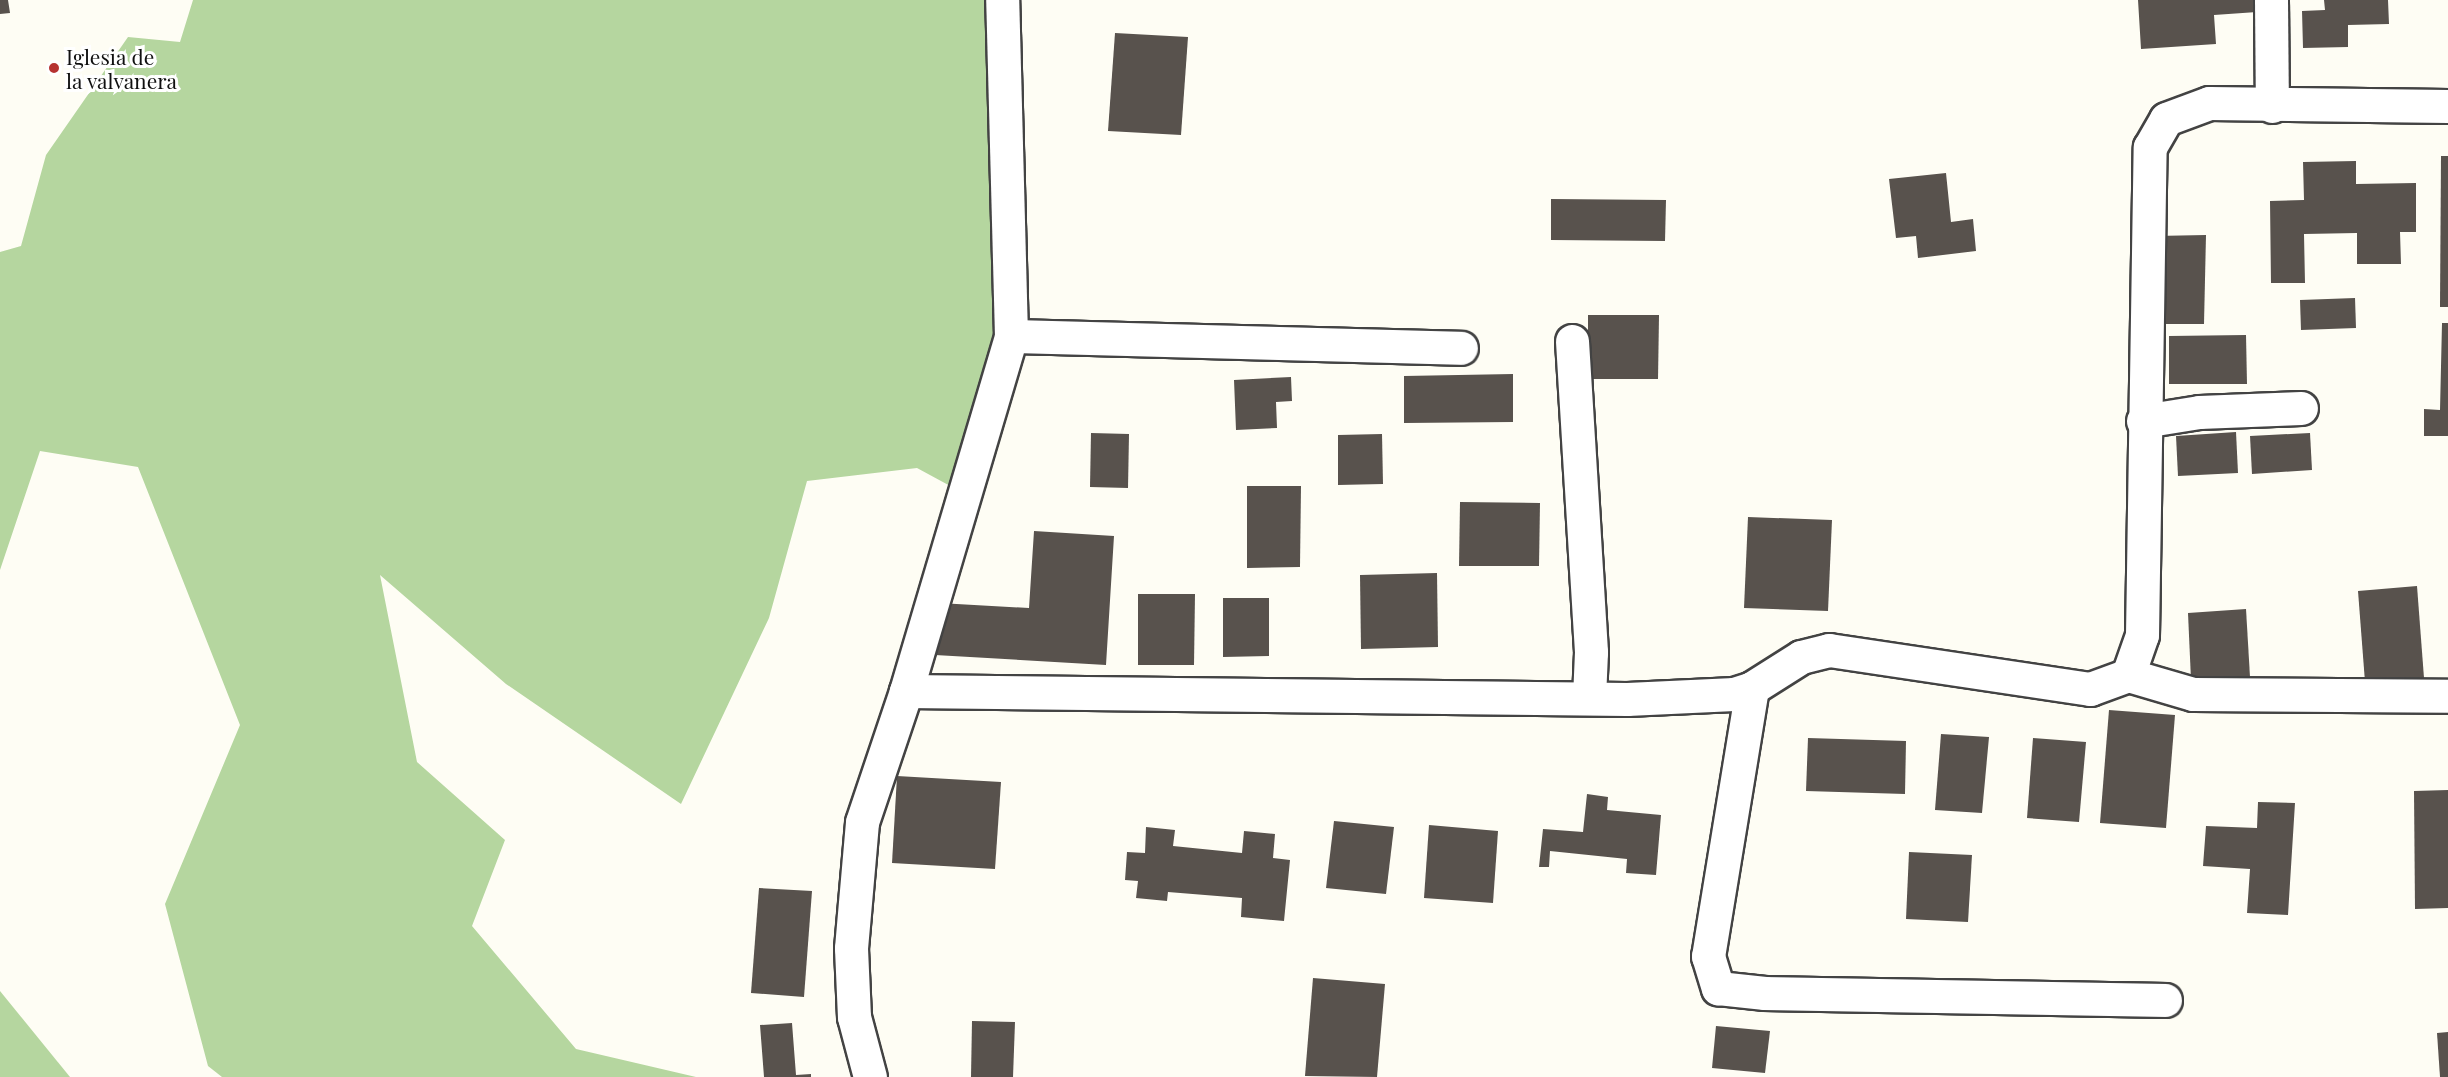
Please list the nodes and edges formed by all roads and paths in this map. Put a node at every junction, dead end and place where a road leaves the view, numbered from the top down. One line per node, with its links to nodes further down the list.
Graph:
1 (1002, 0): 5 (street)
2 (2271, 0): 3 (street)
3 (2272, 106): 4 (street); 9 (street)
4 (2448, 106)
5 (1011, 336): 7 (street); 12 (street)
6 (1572, 340): 14 (street)
7 (1461, 348)
8 (2301, 408): 9 (street)
9 (2143, 421): 10 (street)
10 (2128, 675): 11 (street); 13 (street)
11 (1752, 688): 14 (street); 15 (street)
12 (906, 691): 14 (street); 16 (street)
13 (2448, 696)
14 (1589, 698)
15 (2165, 1000)
16 (870, 1077)

